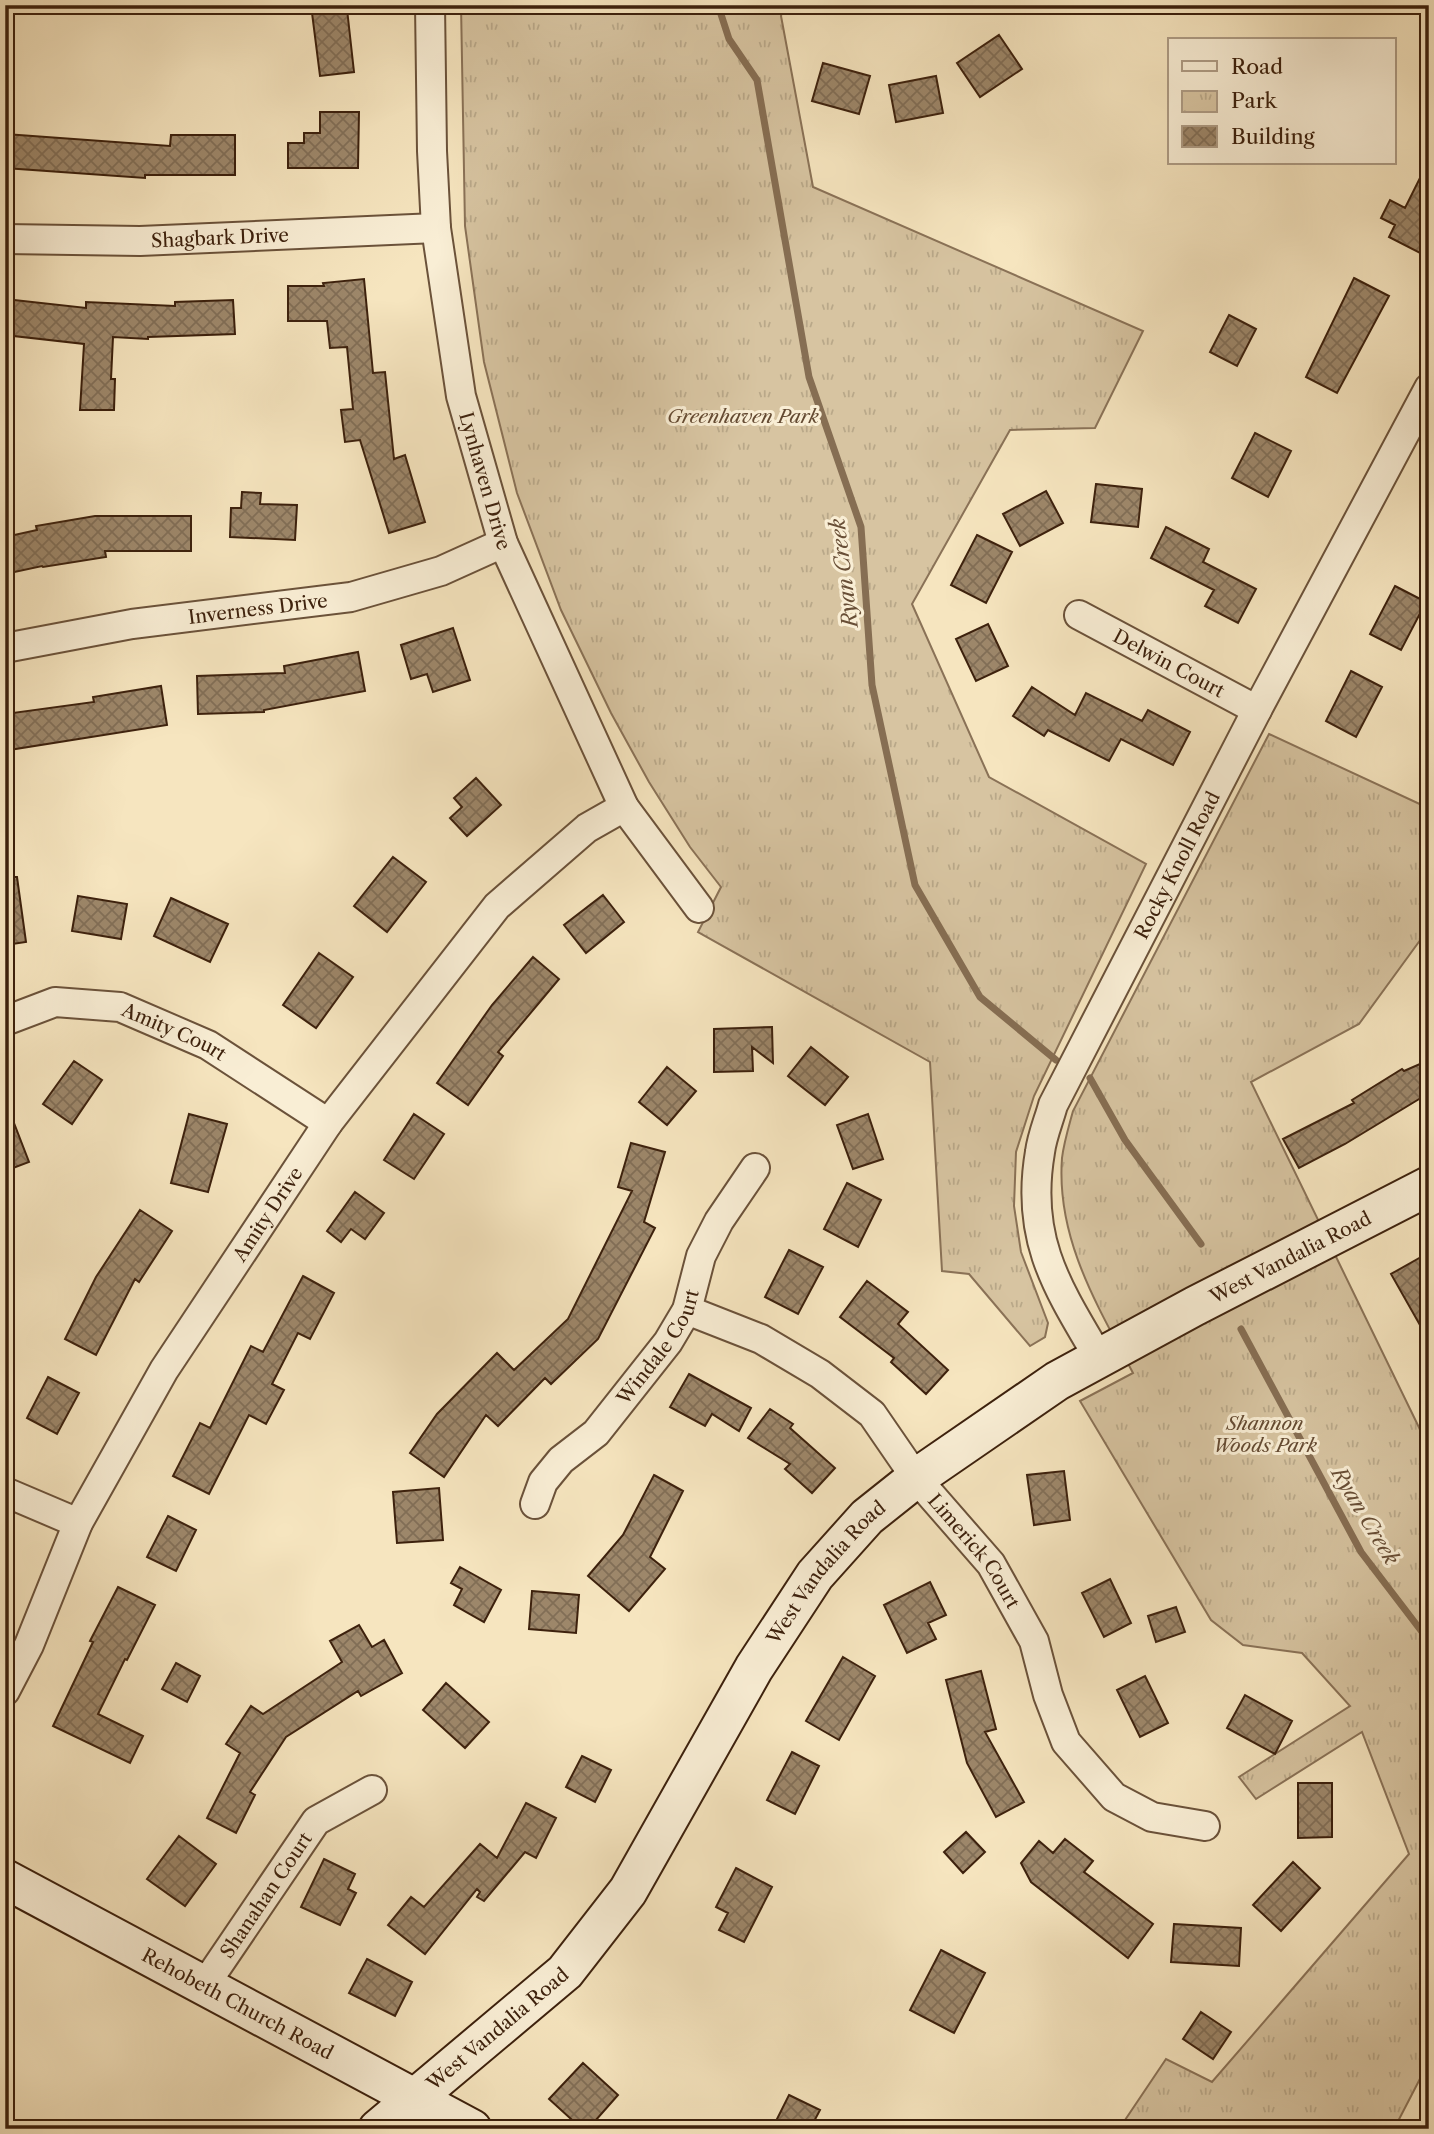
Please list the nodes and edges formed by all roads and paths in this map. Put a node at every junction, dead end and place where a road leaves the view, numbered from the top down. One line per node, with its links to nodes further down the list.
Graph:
1 (430, 5): 2 (street, Lynhaven Drive)
2 (436, 228): 3 (street, Shagbark Drive); 5 (street, Lynhaven Drive)
3 (5, 239)
4 (1429, 388): 8 (street, Rocky Knoll Road)
5 (503, 543): 7 (street, Inverness Drive); 9 (street, Lynhaven Drive)
6 (1079, 615): 8 (street, Delwin Court)
7 (5, 648)
8 (1257, 710): 16 (street, Rocky Knoll Road)
9 (624, 807): 10 (street, Lynhaven Drive); 12 (street, Amity Drive)
10 (699, 908)
11 (5, 1021): 12 (street, Amity Court)
12 (328, 1123): 20 (street, Amity Drive)
13 (755, 1168): 15 (street, Windale Court)
14 (1429, 1186): 16 (main road, West Vandalia Road)
15 (687, 1310): 17 (street, Limerick Court); 19 (street, Windale Court)
16 (1100, 1359): 17 (main road, West Vandalia Road)
17 (916, 1478): 23 (street, Limerick Court); 26 (main road, West Vandalia Road)
18 (5, 1492): 20 (street)
19 (535, 1504)
20 (78, 1523): 21 (street, Amity Drive)
21 (5, 1690)
22 (372, 1790): 25 (street, Shanahan Court)
23 (1205, 1826)
24 (5, 1879): 25 (main road, Rehobeth Church Road)
25 (204, 1986): 26 (main road, Rehobeth Church Road)
26 (415, 2099): 27 (main road, West Vandalia Road); 28 (main road, Rehobeth Church Road)
27 (378, 2129)
28 (472, 2129)

